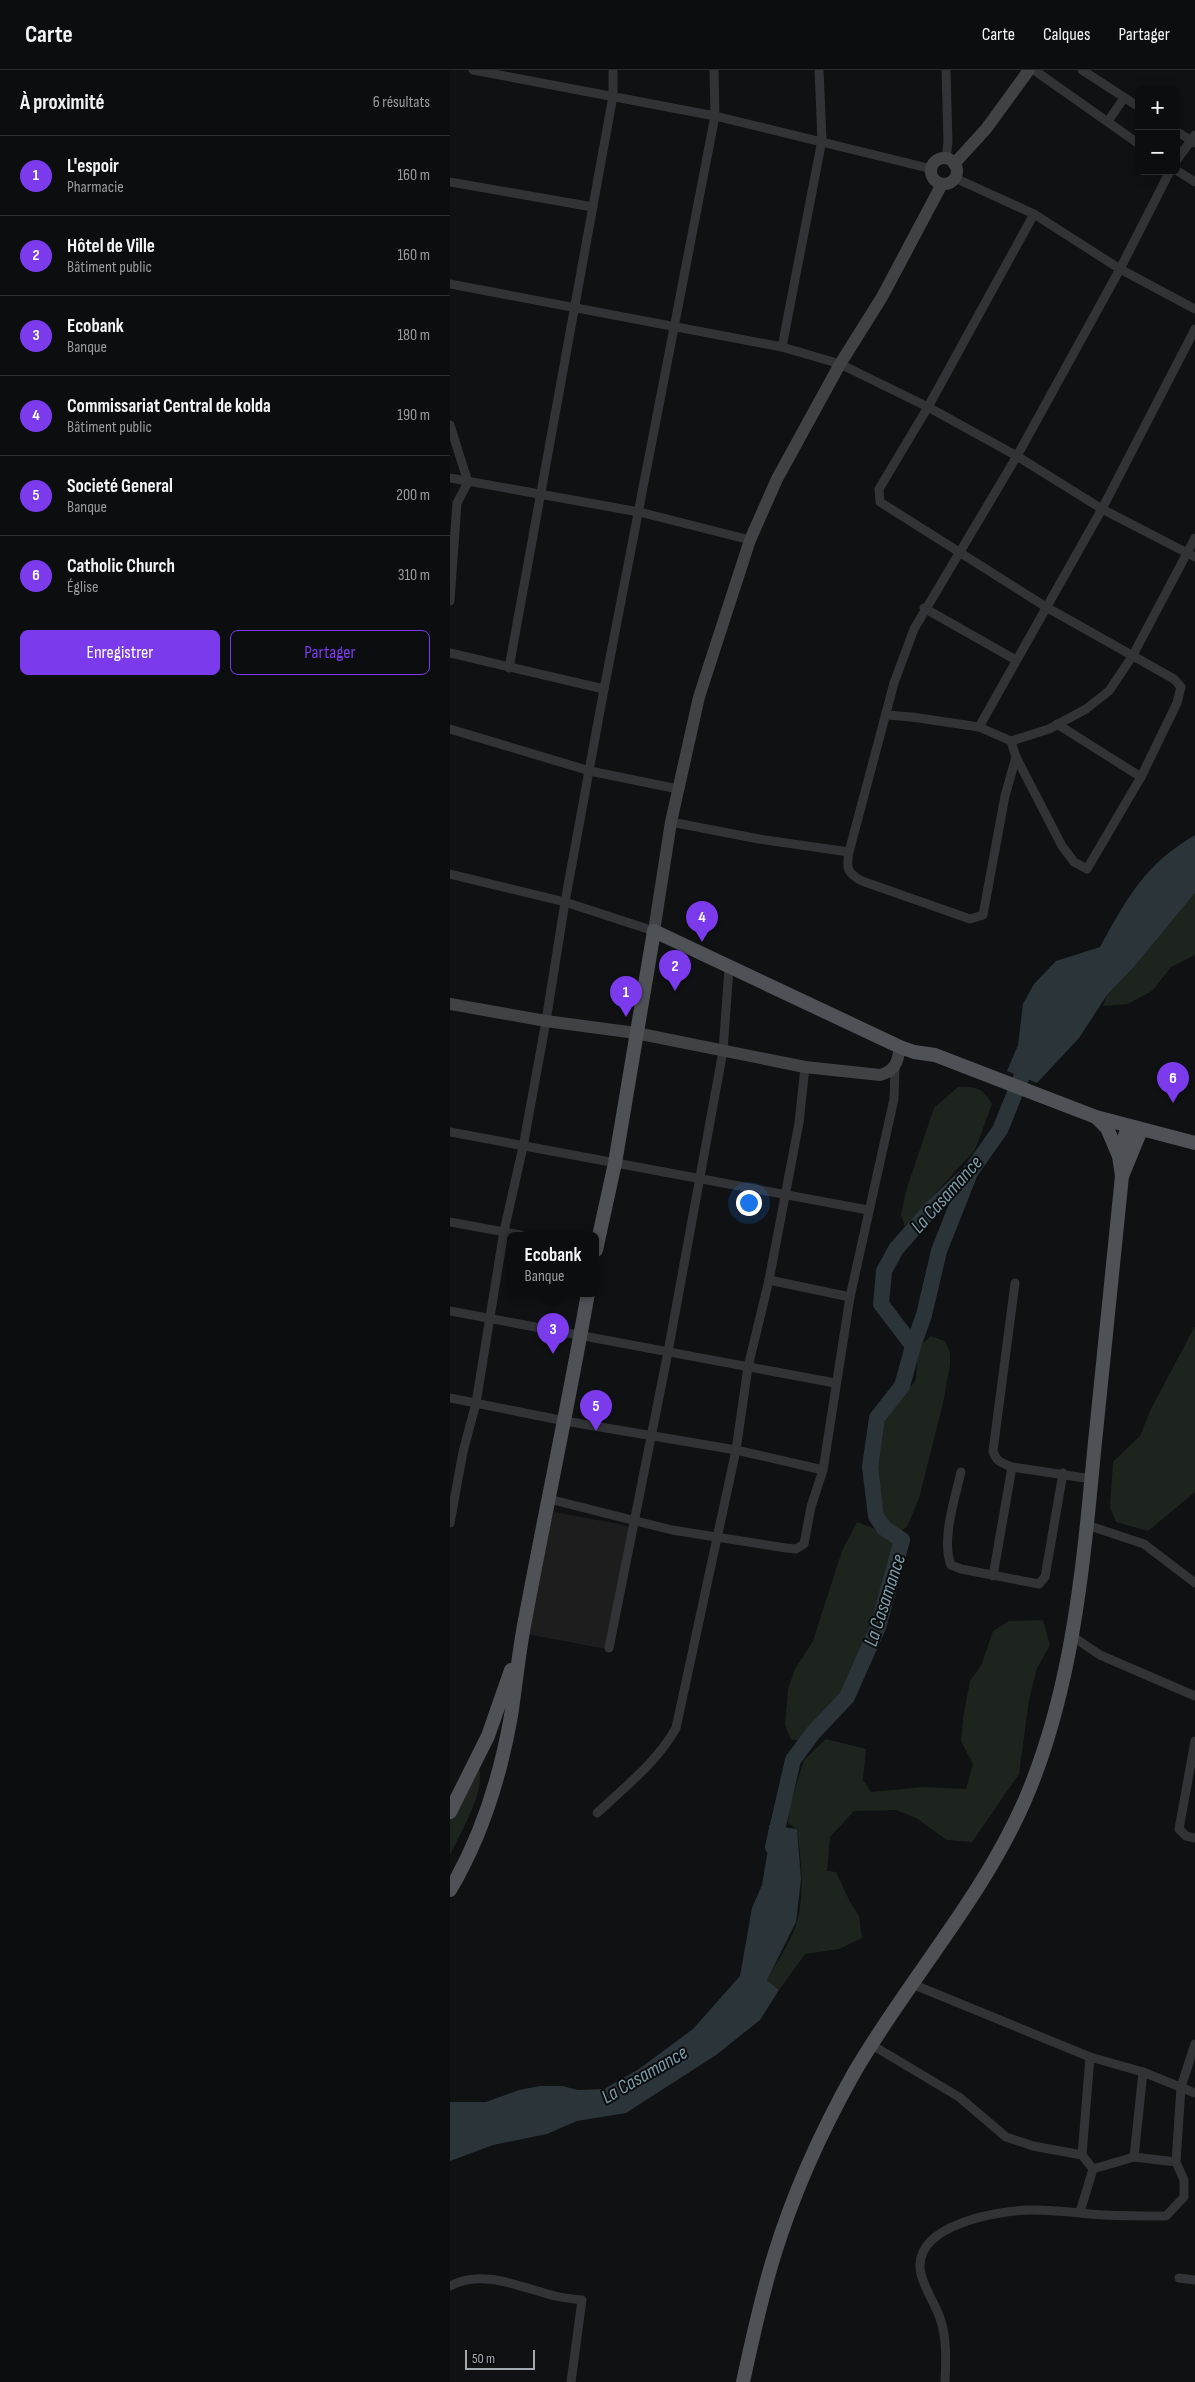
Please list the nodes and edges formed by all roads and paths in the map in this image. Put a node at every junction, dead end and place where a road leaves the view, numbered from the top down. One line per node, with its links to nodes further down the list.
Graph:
1 (473, 70): 10 (street)
2 (524, 70): 10 (street)
3 (613, 70): 11 (street)
4 (714, 70): 14 (street)
5 (819, 70): 18 (street)
6 (946, 70): 21 (street)
7 (1028, 70): 21 (main road)
8 (1034, 70): 15 (street)
9 (1082, 70): 12 (street)
10 (524, 81): 11 (street)
11 (613, 96): 14 (street); 29 (street)
12 (1124, 98): 13 (street); 15 (street)
13 (1135, 105)
14 (715, 116): 18 (street); 35 (street)
15 (1108, 121): 19 (street)
16 (1180, 133): 17 (street)
17 (1194, 139): 20 (street)
18 (822, 140): 22 (street); 37 (street)
19 (1135, 141)
20 (1180, 156)
21 (950, 161): 22 (main road); 25 (main road)
22 (932, 169): 28 (main road)
23 (1180, 173): 27 (street)
24 (1168, 175): 31 (street)
25 (955, 178): 28 (main road); 30 (street)
26 (450, 182): 29 (street)
27 (1195, 182)
28 (942, 184): 38 (main road)
29 (593, 206): 33 (street)
30 (1034, 214): 31 (street); 39 (street)
31 (1120, 269): 34 (street); 41 (street)
32 (450, 284): 33 (street)
33 (574, 309): 35 (street); 44 (street)
34 (1195, 309)
35 (674, 328): 37 (street); 47 (street)
36 (1195, 329): 46 (street)
37 (782, 347): 38 (street)
38 (840, 364): 39 (street); 49 (main road)
39 (928, 407): 41 (street); 50 (street)
40 (450, 425): 43 (street)
41 (1017, 456): 46 (street); 50 (street)
42 (450, 478): 43 (street)
43 (468, 482): 44 (street); 45 (street)
44 (540, 495): 47 (street); 58 (street)
45 (454, 506): 52 (street)
46 (1102, 509): 51 (street); 53 (street)
47 (639, 512): 49 (street); 59 (street)
48 (1195, 538): 51 (street)
49 (750, 540): 68 (main road)
50 (960, 552): 53 (street); 54 (street)
51 (1191, 555): 56 (street)
52 (450, 601)
53 (1046, 607): 56 (street); 57 (street)
54 (924, 608): 57 (street); 60 (street)
55 (450, 653): 58 (street)
56 (1133, 655): 61 (street); 67 (street)
57 (1016, 660): 62 (street)
58 (509, 668): 59 (street)
59 (604, 689): 66 (street)
60 (887, 715): 62 (street); 70 (street)
61 (1057, 724): 64 (street); 67 (street)
62 (979, 728): 64 (street)
63 (450, 729): 66 (street)
64 (1011, 741): 65 (street)
65 (1016, 757): 67 (street); 70 (street)
66 (590, 771): 68 (street); 72 (street)
67 (1141, 777)
68 (678, 788): 69 (main road)
69 (671, 822): 70 (street); 73 (main road)
70 (849, 852)
71 (450, 874): 72 (street)
72 (565, 902): 73 (street); 76 (street)
73 (654, 931): 74 (main road); 77 (main road)
74 (729, 968): 78 (main road); 79 (street)
75 (450, 1004): 76 (main road)
76 (546, 1022): 77 (main road); 86 (street)
77 (636, 1033): 79 (main road); 88 (main road)
78 (900, 1048): 81 (main road); 82 (main road)
79 (723, 1051): 80 (main road); 90 (street)
80 (805, 1067): 81 (main road); 91 (street)
81 (895, 1067): 92 (street)
82 (1096, 1116): 83 (main road); 87 (main road)
83 (1134, 1128): 85 (main road); 87 (main road); 89 (main road)
84 (450, 1132): 86 (street)
85 (1195, 1143)
86 (523, 1147): 88 (street); 94 (street)
87 (1119, 1156): 89 (main road)
88 (615, 1163): 90 (street); 96 (main road)
89 (1122, 1176): 116 (main road)
90 (700, 1180): 91 (street); 104 (street)
91 (784, 1194): 92 (street); 97 (street)
92 (868, 1210): 100 (street)
93 (450, 1222): 94 (street)
94 (504, 1231): 95 (street); 102 (street)
95 (508, 1232)
96 (599, 1236)
97 (769, 1280): 100 (street); 105 (street)
98 (1015, 1283): 112 (street)
99 (587, 1297): 103 (main road)
100 (850, 1297): 106 (street)
101 (450, 1311): 102 (street)
102 (489, 1319): 103 (street); 108 (street)
103 (581, 1334): 104 (street); 109 (main road)
104 (668, 1352): 105 (street); 110 (street)
105 (748, 1367): 106 (street); 111 (street)
106 (835, 1383): 113 (street)
107 (450, 1398): 108 (street)
108 (476, 1403): 109 (street); 119 (street)
109 (565, 1421): 110 (street); 117 (main road)
110 (652, 1435): 111 (street); 118 (street)
111 (736, 1450): 113 (street); 121 (street)
112 (1012, 1467): 115 (street); 122 (street)
113 (823, 1470): 121 (street)
114 (961, 1472): 122 (street)
115 (1063, 1473): 116 (street); 122 (street)
116 (1092, 1479): 120 (main road)
117 (549, 1500): 118 (street); 126 (main road)
118 (633, 1521): 121 (street); 125 (street)
119 (450, 1523)
120 (1087, 1525): 123 (street); 124 (main road)
121 (718, 1536): 130 (street)
122 (993, 1576)
123 (1195, 1583)
124 (1072, 1636): 127 (street); 133 (main road)
125 (609, 1648)
126 (519, 1651): 129 (main road); 132 (main road)
127 (1195, 1696)
128 (1195, 1740): 131 (street)
129 (450, 1812)
130 (598, 1813)
131 (1195, 1838)
132 (450, 1890)
133 (912, 1984): 135 (main road); 136 (street)
134 (1195, 2044): 138 (street)
135 (872, 2046): 140 (street); 149 (main road)
136 (1090, 2057): 137 (street); 140 (street)
137 (1143, 2072): 138 (street); 141 (street)
138 (1181, 2087): 139 (street); 142 (street)
139 (1195, 2093)
140 (1082, 2155): 143 (street)
141 (1134, 2157): 142 (street); 143 (street)
142 (1176, 2162): 144 (street)
143 (1093, 2169): 144 (street)
144 (1080, 2212): 150 (street)
145 (1179, 2278): 146 (street)
146 (1195, 2280)
147 (450, 2286): 148 (street)
148 (571, 2382)
149 (743, 2382)
150 (945, 2382)

